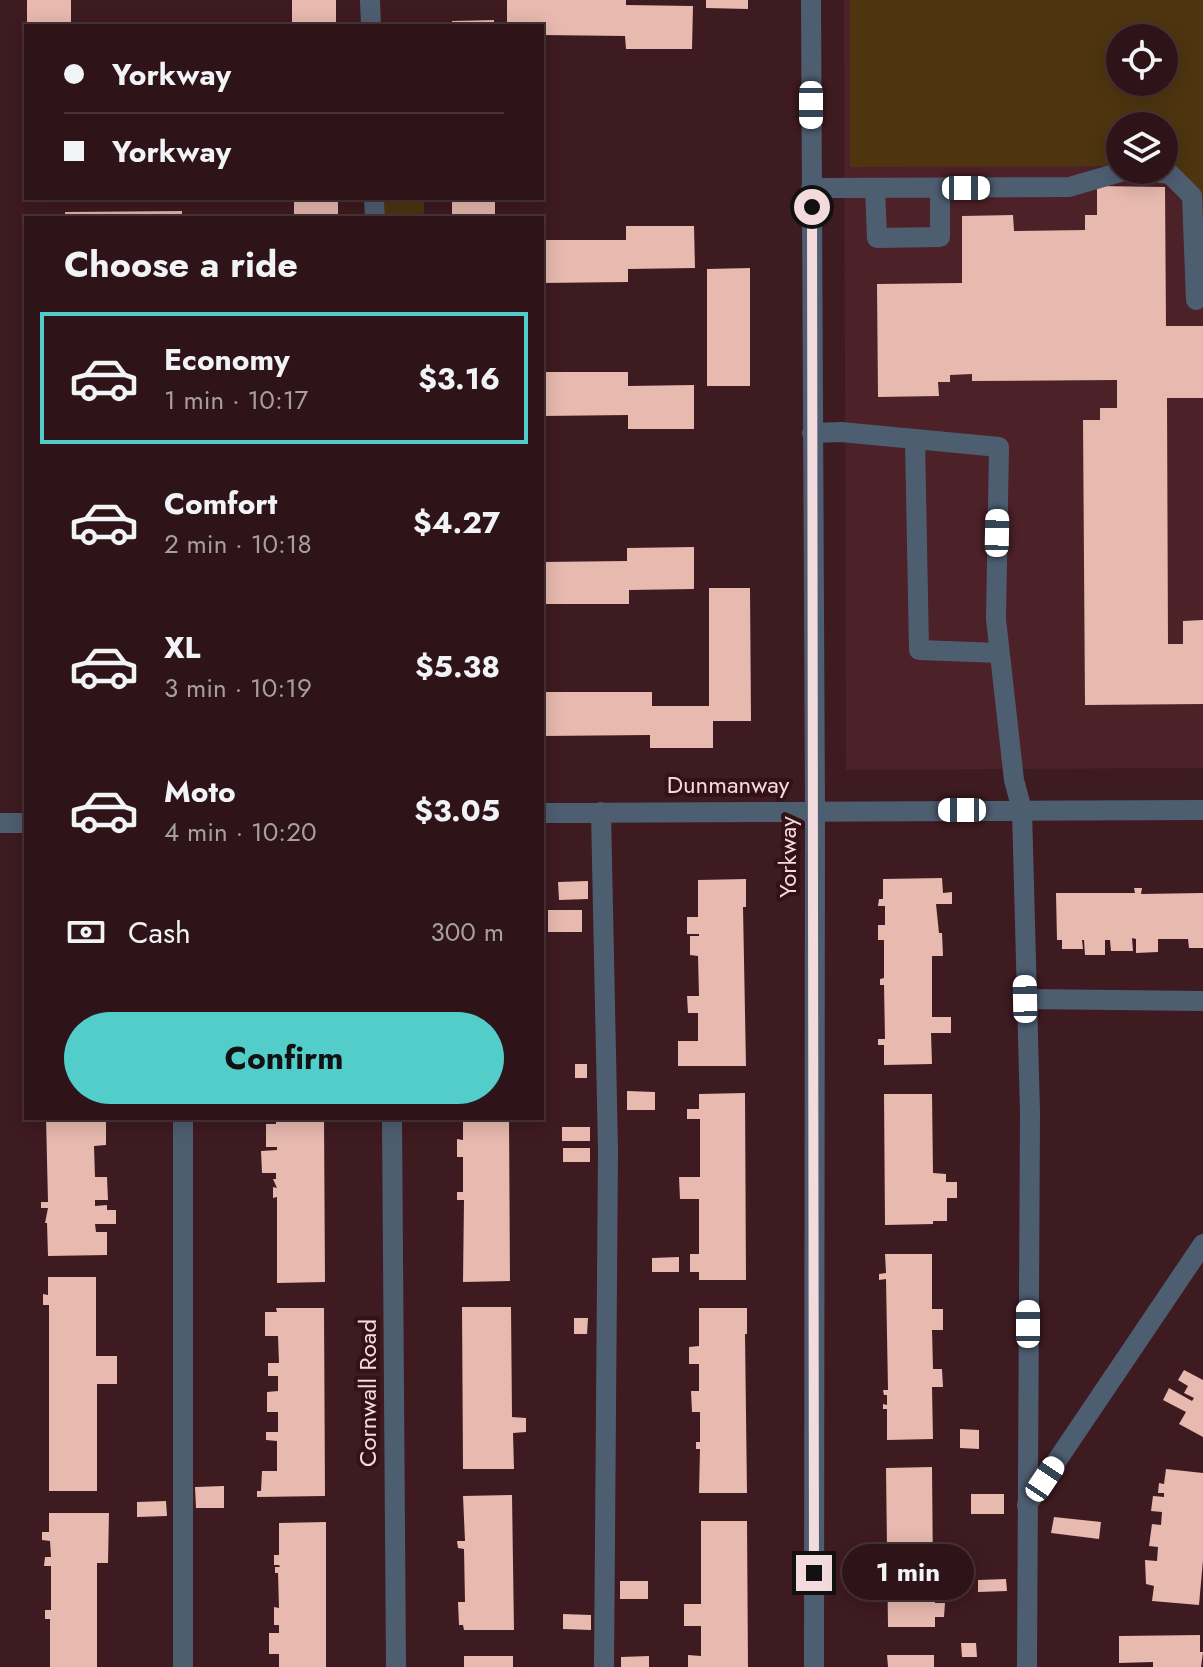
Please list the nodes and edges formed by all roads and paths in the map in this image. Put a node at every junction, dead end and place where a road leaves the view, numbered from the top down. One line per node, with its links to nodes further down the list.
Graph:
1 (370, 0): 3 (street)
2 (811, 0): 6 (street, Yorkway)
3 (371, 24)
4 (1106, 176): 8 (street)
5 (1178, 182): 9 (street)
6 (811, 188): 7 (street); 10 (street, Yorkway)
7 (875, 188): 8 (street); 8 (street)
8 (940, 188)
9 (1196, 300)
10 (812, 433): 11 (street); 15 (street, Yorkway)
11 (915, 439): 12 (street); 12 (street)
12 (1000, 653): 13 (street)
13 (1022, 810): 14 (street, Dunmanway); 15 (street, Dunmanway); 20 (street)
14 (1203, 810)
15 (815, 811): 16 (street, Dunmanway); 29 (street, Yorkway)
16 (601, 812): 17 (street, Dunmanway); 28 (street)
17 (544, 813)
18 (0, 823): 19 (street)
19 (24, 823)
20 (1025, 999): 21 (street); 25 (street)
21 (1203, 1001)
22 (183, 1120): 26 (street)
23 (392, 1120): 27 (street, Cornwall Road)
24 (1203, 1244): 25 (street)
25 (1027, 1505): 30 (street)
26 (183, 1667)
27 (396, 1667)
28 (604, 1667)
29 (814, 1667)
30 (1027, 1667)

